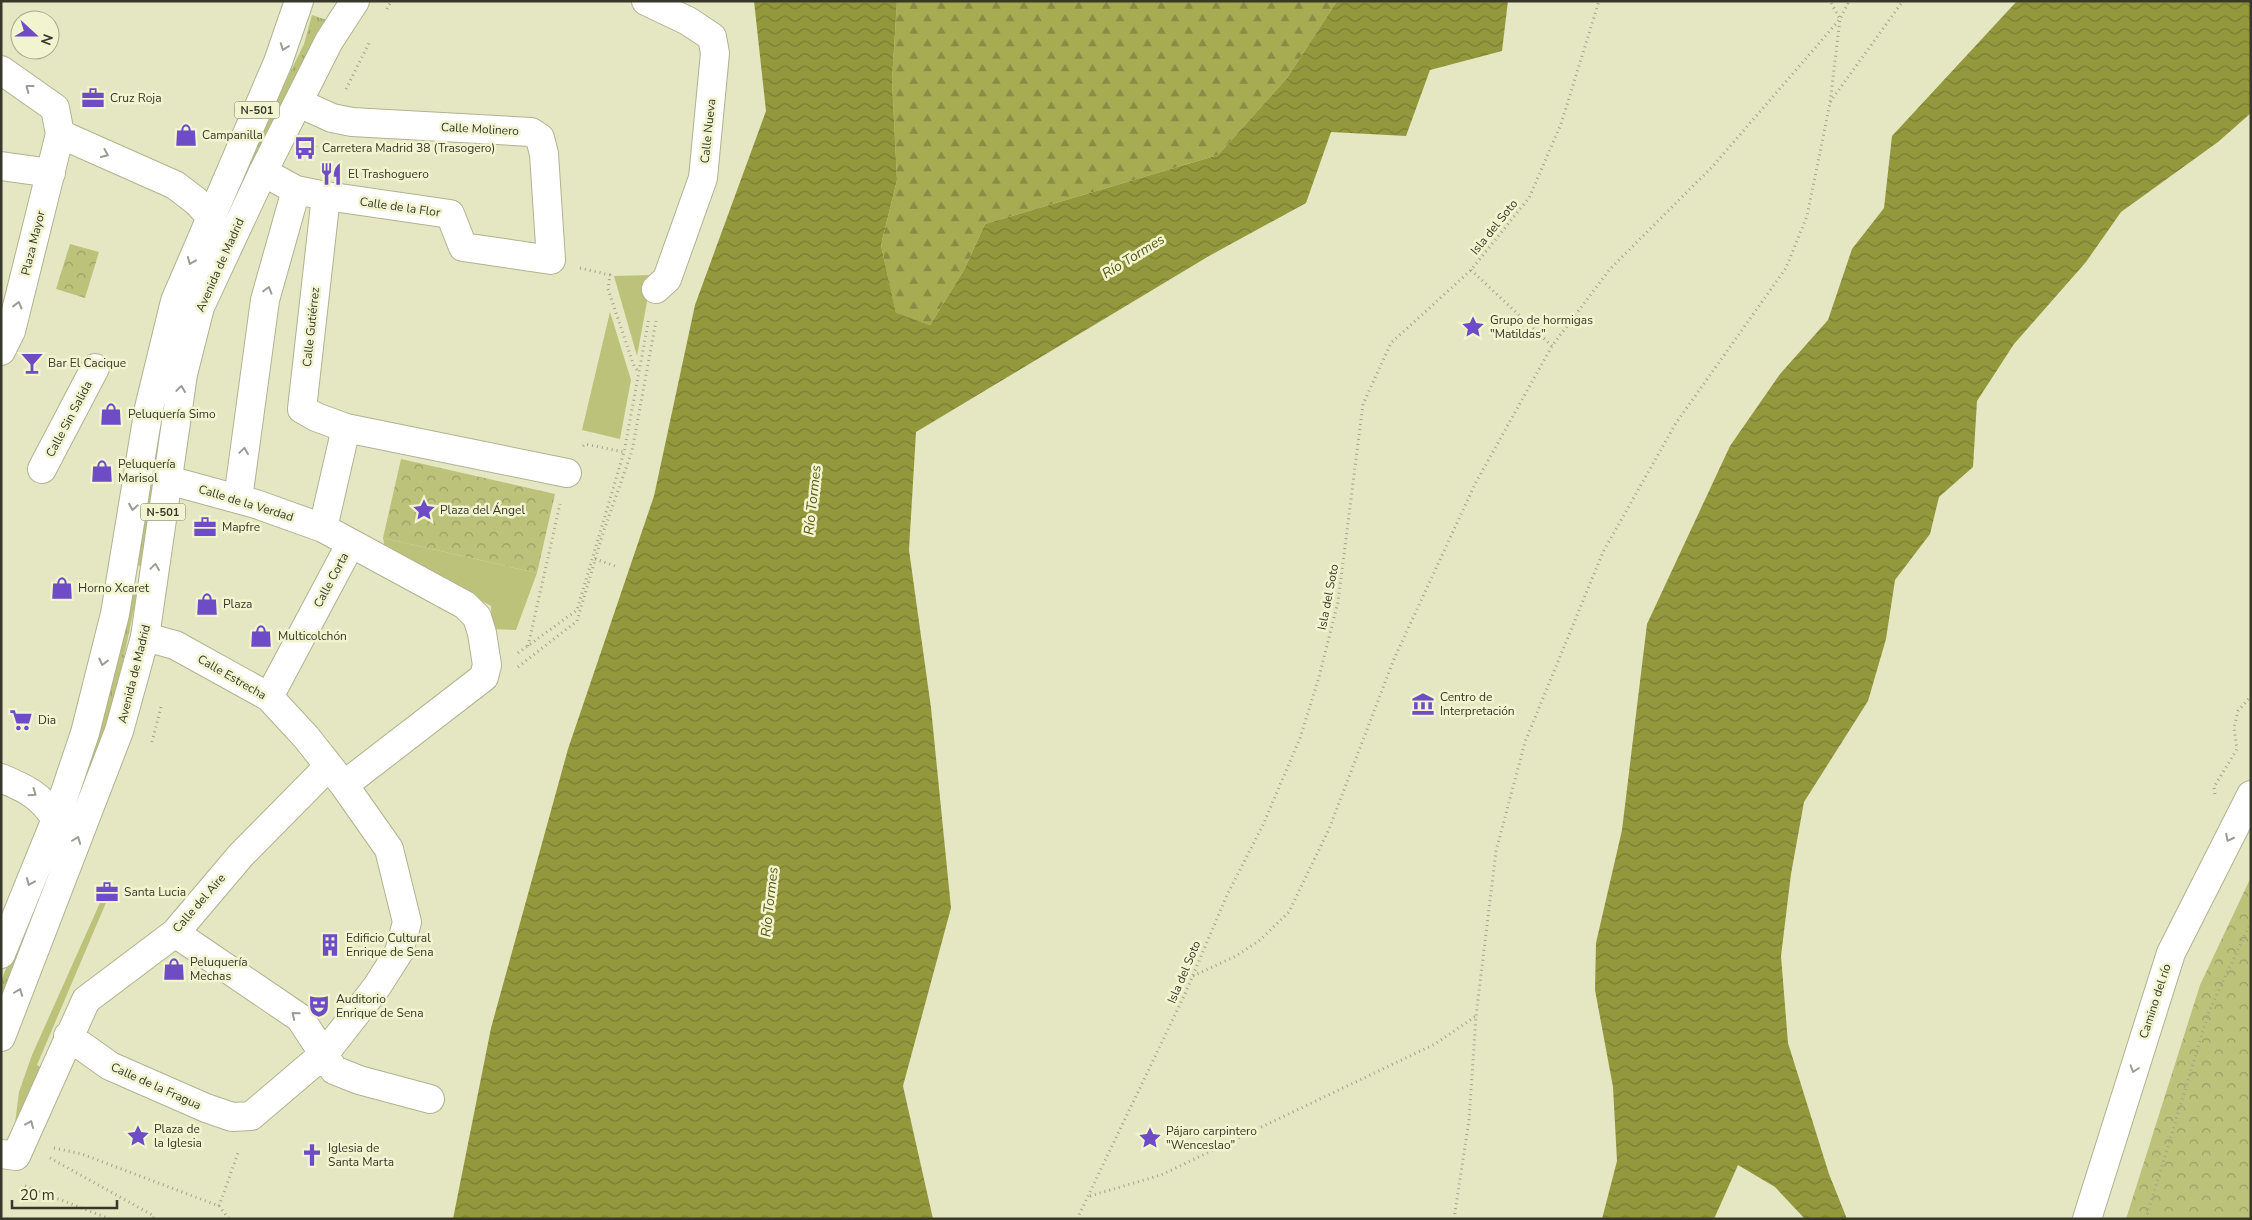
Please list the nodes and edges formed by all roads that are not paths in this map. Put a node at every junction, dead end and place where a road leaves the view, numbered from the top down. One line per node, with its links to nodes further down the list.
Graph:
1 (299, 1): 12 (main road, N-501, one-way to 12)
2 (355, 1): 5 (main road, Avenida de Madrid / N-501)
3 (646, 1): 14 (main road, Calle Nueva)
4 (1, 70): 6 (main road, one-way to 4)
5 (299, 102): 8 (main road, Avenida de Madrid / N-501); 13 (main road, Calle Molinero)
6 (58, 121): 9 (main road, Plaza Mayor); 12 (main road, one-way to 12)
7 (1, 166): 9 (main road)
8 (263, 172): 10 (main road, Calle de la Flor); 20 (main road, Avenida de Madrid / N-501, one-way to 8)
9 (51, 173): 15 (main road, Plaza Mayor, one-way to 9)
10 (296, 190): 11 (main road, Calle de la Flor); 21 (main road, one-way to 10)
11 (326, 196): 13 (main road, Calle de la Flor); 17 (main road, Calle Gutiérrez)
12 (210, 216): 29 (main road, N-501, one-way to 29)
13 (551, 260)
14 (662, 284)
15 (1, 351)
16 (95, 368): 18 (main road, Calle Sin Salida)
17 (346, 428): 19 (main road); 22 (main road)
18 (42, 469)
19 (567, 473)
20 (168, 480): 21 (main road, Calle de la Verdad); 24 (main road, Avenida de Madrid / N-501, one-way to 20)
21 (238, 499): 22 (main road, Calle de la Verdad)
22 (323, 528): 23 (main road)
23 (351, 544): 25 (main road, Calle Corta); 26 (main road, Calle del Aire)
24 (145, 637): 25 (main road, Calle Estrecha); 33 (main road, Avenida de Madrid / N-501, one-way to 24)
25 (269, 697): 26 (main road, Calle Estrecha)
26 (337, 776): 30 (main road, Calle del Aire); 34 (main road, Calle Estrecha)
27 (1, 778): 29 (main road, one-way to 29)
28 (2251, 795): 37 (main road, Camino del río, one-way to 37)
29 (56, 819): 31 (main road, N-501, one-way to 31)
30 (175, 933): 32 (main road, Calle del Aire); 34 (main road, one-way to 30)
31 (2, 950)
32 (68, 1036): 34 (main road, Calle de la Fragua); 36 (main road, one-way to 32)
33 (1, 1037)
34 (325, 1053): 35 (main road)
35 (430, 1099)
36 (13, 1151)
37 (2087, 1219)

